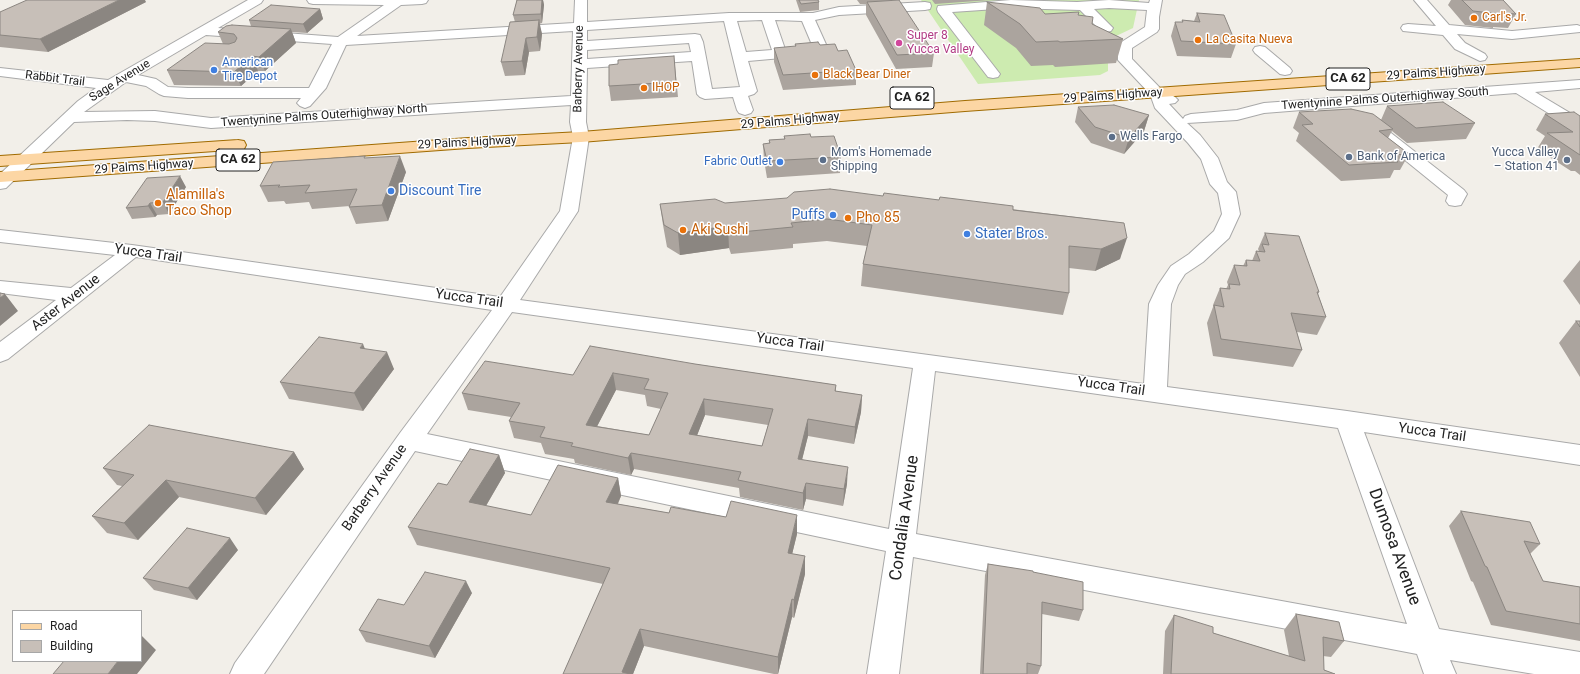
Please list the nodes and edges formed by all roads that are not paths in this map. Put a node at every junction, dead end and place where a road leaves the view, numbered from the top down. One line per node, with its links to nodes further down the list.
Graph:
1 (257, 0): 19 (street, Sage Avenue)
2 (313, 0): 6 (street)
3 (422, 0): 6 (street)
4 (581, 0): 14 (street, Barberry Avenue)
5 (1420, 0): 18 (street)
6 (398, 1): 22 (street)
7 (1155, 4): 9 (street); 44 (street)
8 (926, 6): 11 (street)
9 (1084, 6): 15 (street); 38 (street)
10 (768, 16): 11 (street); 12 (street); 27 (street)
11 (807, 17): 27 (street)
12 (729, 18): 13 (street); 29 (street)
13 (692, 20): 14 (street); 21 (street)
14 (580, 27): 22 (street); 23 (street, Barberry Avenue)
15 (1106, 28)
16 (1408, 28): 18 (street)
17 (1577, 29): 18 (street)
18 (1446, 30): 30 (street)
19 (205, 31): 20 (street); 24 (street, Sage Avenue)
20 (231, 33): 22 (street); 24 (street)
21 (695, 38): 23 (street); 28 (street)
22 (340, 41): 47 (street)
23 (580, 46): 33 (street, Barberry Avenue)
24 (176, 48): 39 (street, Sage Avenue)
25 (1260, 50): 34 (street)
26 (1580, 51): 30 (main road, 29 Palms Highway / CA 62)
27 (780, 54): 29 (street)
28 (698, 56): 33 (street); 48 (street)
29 (740, 57): 48 (street)
30 (1480, 57): 34 (main road, 29 Palms Highway / CA 62)
31 (25, 60): 36 (street)
32 (1580, 63): 35 (main road, 29 Palms Highway / CA 62)
33 (580, 64): 50 (street, Barberry Avenue)
34 (1285, 71): 44 (main road, 29 Palms Highway / CA 62)
35 (1457, 71): 44 (main road, 29 Palms Highway / CA 62); 46 (street)
36 (0, 72): 42 (street, Rabbit Trail)
37 (164, 74): 40 (street)
38 (993, 74)
39 (124, 77): 40 (street); 42 (street, Sage Avenue)
40 (151, 82): 47 (street)
41 (1580, 84): 43 (street, Twentynine Palms Outerhighway South)
42 (110, 85): 54 (street, Sage Avenue)
43 (1556, 86): 45 (street, Twentynine Palms Outerhighway South); 49 (street)
44 (1151, 87): 52 (main road, 29 Palms Highway / CA 62); 56 (street); 59 (main road, 29 Palms Highway / CA 62); 63 (street)
45 (1519, 89): 46 (street, Twentynine Palms Outerhighway South); 58 (street)
46 (1488, 91): 51 (street, Twentynine Palms Outerhighway South)
47 (314, 92): 55 (street)
48 (739, 92): 52 (street)
49 (1580, 99)
50 (579, 100): 55 (street, Twentynine Palms Outerhighway North); 59 (street, Barberry Avenue)
51 (1330, 103): 53 (street); 56 (street, Twentynine Palms Outerhighway South)
52 (745, 110): 59 (main road, 29 Palms Highway / CA 62)
53 (1347, 116)
54 (70, 117): 55 (street, Twentynine Palms Outerhighway North); 60 (street, Sage Avenue)
55 (292, 117)
56 (1191, 119): 63 (street)
57 (1372, 125): 64 (street)
58 (1580, 126)
59 (579, 130): 60 (main road, 29 Palms Highway / CA 62); 62 (main road, 29 Palms Highway / CA 62); 69 (street, Barberry Avenue)
60 (25, 159): 61 (main road, 29 Palms Highway / CA 62); 62 (street, Sage Avenue)
61 (0, 161)
62 (3, 179)
63 (1227, 192): 72 (street)
64 (1455, 201)
65 (0, 236): 66 (street, Yucca Trail)
66 (132, 251): 68 (street, Aster Avenue); 69 (street, Yucca Trail)
67 (0, 287): 68 (street)
68 (75, 295): 70 (street, Aster Avenue)
69 (506, 304): 71 (street, Yucca Trail); 74 (street, Barberry Avenue)
70 (0, 354)
71 (925, 361): 72 (street, Yucca Trail); 76 (street, Condalia Avenue)
72 (1155, 393): 73 (street, Yucca Trail)
73 (1347, 420): 75 (street, Yucca Trail); 77 (street, Dumosa Avenue)
74 (409, 440): 76 (street); 79 (street, Barberry Avenue)
75 (1580, 455)
76 (902, 543): 77 (street); 80 (street, Condalia Avenue)
77 (1429, 642): 78 (street); 81 (street, Dumosa Avenue)
78 (1580, 667)
79 (246, 674)
80 (883, 674)
81 (1440, 674)

